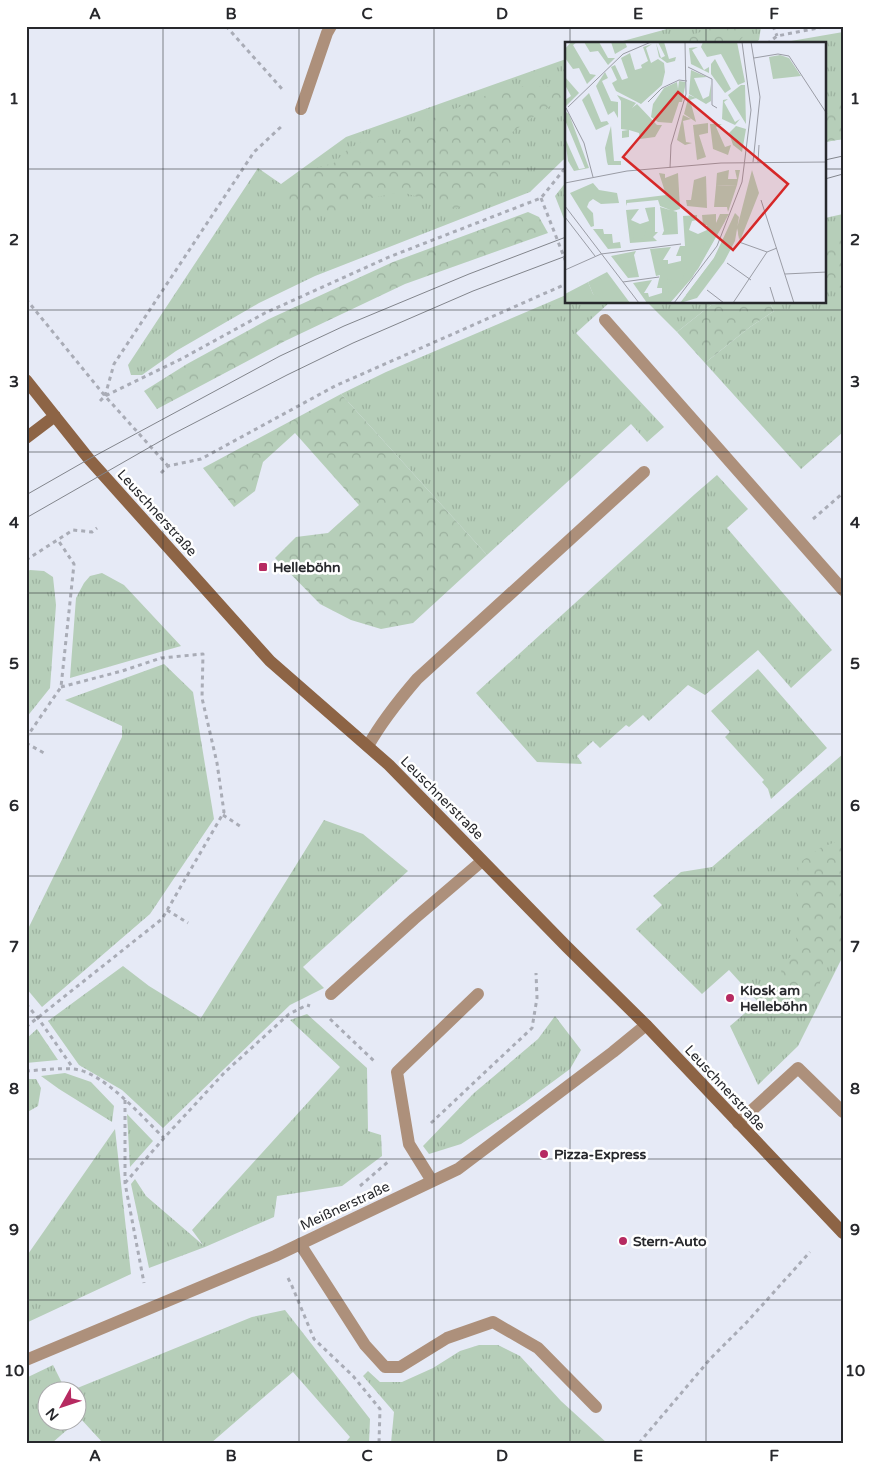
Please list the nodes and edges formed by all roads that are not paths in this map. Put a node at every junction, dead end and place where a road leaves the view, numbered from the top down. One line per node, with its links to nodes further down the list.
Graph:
1 (331, 26): 2 (street)
2 (301, 109)
3 (605, 320): 8 (street)
4 (26, 380): 5 (main road, Leuschnerstraße)
5 (55, 416): 6 (main road); 9 (main road, Leuschnerstraße)
6 (26, 438)
7 (644, 472): 9 (street)
8 (843, 590)
9 (368, 746): 10 (main road, Leuschnerstraße)
10 (482, 861): 11 (street); 13 (main road, Leuschnerstraße)
11 (331, 994)
12 (478, 994): 16 (street)
13 (646, 1025): 15 (main road, Leuschnerstraße); 16 (street, Meißnerstraße)
14 (843, 1112): 15 (street)
15 (738, 1123): 17 (main road, Leuschnerstraße)
16 (432, 1181): 18 (street, Meißnerstraße)
17 (843, 1233)
18 (300, 1244): 19 (street, Meißnerstraße); 20 (street)
19 (26, 1360)
20 (596, 1407)

